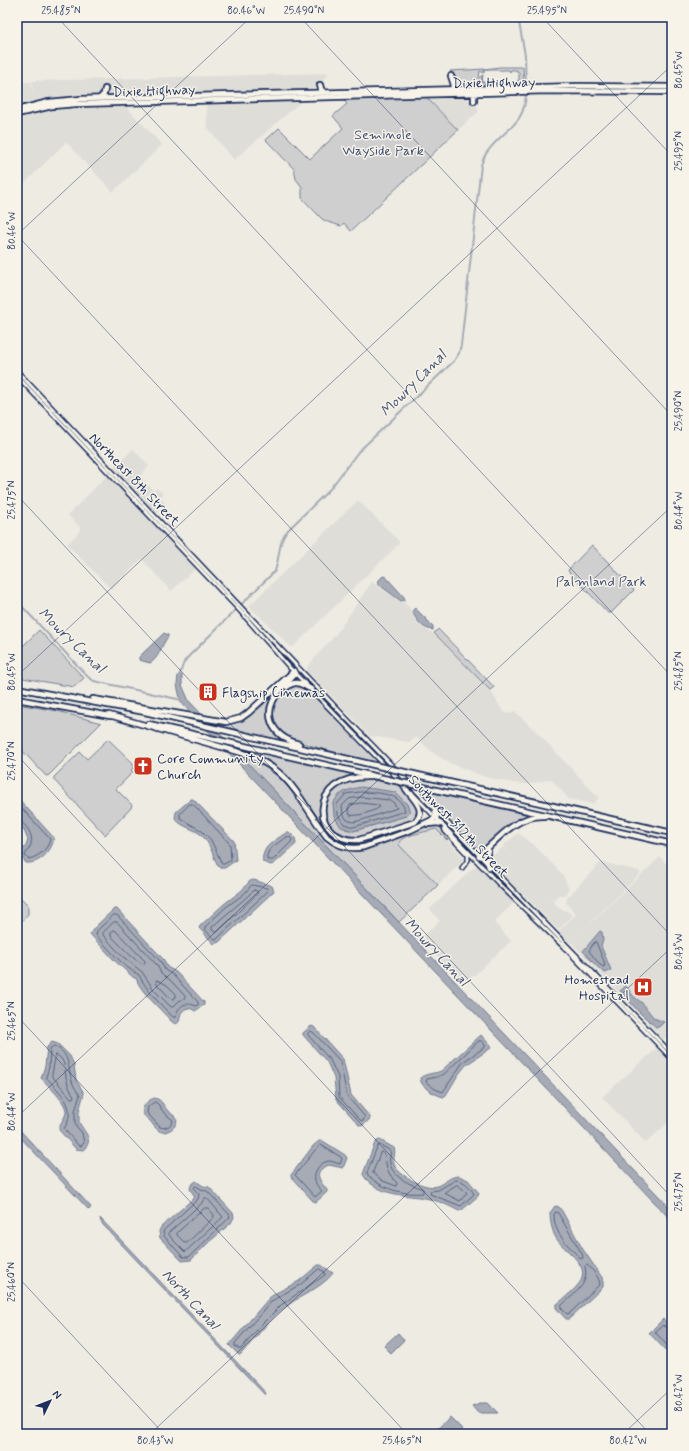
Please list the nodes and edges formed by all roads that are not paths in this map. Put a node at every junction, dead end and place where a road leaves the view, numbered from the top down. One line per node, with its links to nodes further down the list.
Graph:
1 (451, 76): 8 (highway)
2 (320, 85): 12 (highway)
3 (508, 87): 5 (highway, Dixie Highway); 9 (highway, Dixie Highway); 15 (highway)
4 (672, 87): 6 (highway)
5 (462, 88): 8 (highway, Dixie Highway); 13 (highway)
6 (579, 88): 10 (highway, Dixie Highway); 10 (highway, Dixie Highway); 14 (highway, Dixie Highway)
7 (105, 89): 22 (highway)
8 (452, 89): 13 (highway, Dixie Highway)
9 (523, 89): 10 (highway, Dixie Highway); 16 (highway, Dixie Highway)
10 (529, 89)
11 (312, 92): 12 (highway); 17 (highway); 23 (highway)
12 (326, 92): 18 (highway); 21 (highway)
13 (419, 92): 15 (highway, Dixie Highway); 18 (highway); 18 (highway, Dixie Highway)
14 (672, 92)
15 (466, 93): 16 (highway, Dixie Highway)
16 (477, 93): 26 (highway)
17 (242, 94): 19 (highway, Dixie Highway); 24 (highway)
18 (353, 94): 21 (highway)
19 (205, 95): 20 (highway, Dixie Highway); 25 (highway)
20 (146, 97): 22 (highway, Dixie Highway); 27 (highway)
21 (307, 97): 23 (highway)
22 (100, 98): 28 (highway, Dixie Highway)
23 (293, 98): 24 (highway, Dixie Highway)
24 (212, 100): 25 (highway, Dixie Highway)
25 (176, 101): 27 (highway, Dixie Highway)
26 (474, 101)
27 (120, 104): 29 (highway, Dixie Highway)
28 (17, 110)
29 (17, 114)
30 (17, 371): 32 (main road, Northeast 8th Street)
31 (17, 376): 32 (main road, Northeast 8th Street)
32 (36, 394): 33 (main road, Northeast 8th Street)
33 (236, 604): 34 (main road, Southwest 312th Street)
34 (242, 610): 35 (main road, Southwest 312th Street); 36 (main road, Southwest 312th Street)
35 (278, 654): 36 (main road); 38 (main road, Southwest 312th Street)
36 (288, 657): 37 (main road, Southwest 312th Street)
37 (299, 668): 38 (main road); 48 (main road, Southwest 312th Street)
38 (295, 672): 40 (main road, Southwest 312th Street); 41 (highway); 42 (highway)
39 (17, 688): 41 (highway)
40 (311, 689): 42 (highway); 47 (main road, Southwest 312th Street)
41 (40, 692): 45 (highway)
42 (276, 696): 45 (highway)
43 (17, 699): 44 (highway)
44 (109, 715): 46 (highway); 51 (highway)
45 (331, 754): 53 (highway, bridge)
46 (387, 779): 47 (highway); 49 (highway, bridge)
47 (403, 784): 50 (main road, Southwest 312th Street)
48 (435, 811): 50 (highway); 56 (main road, Southwest 312th Street)
49 (551, 816): 54 (highway); 55 (highway)
50 (436, 818): 51 (highway); 52 (main road, Southwest 312th Street)
51 (425, 824): 52 (highway)
52 (442, 825): 58 (main road); 60 (main road, Southwest 312th Street)
53 (672, 832)
54 (495, 842): 56 (highway); 57 (highway)
55 (672, 844)
56 (479, 856): 57 (main road, Southwest 312th Street)
57 (489, 867): 59 (main road, Southwest 312th Street)
58 (462, 868)
59 (672, 1054)
60 (672, 1059)

